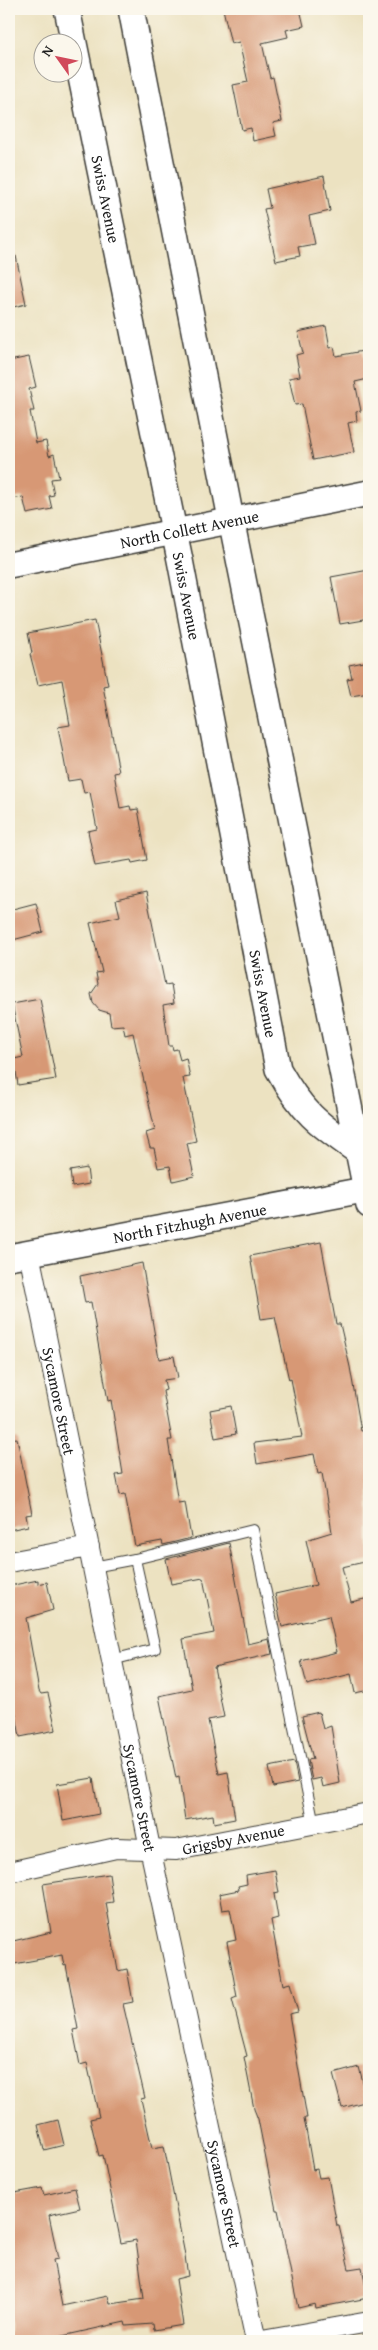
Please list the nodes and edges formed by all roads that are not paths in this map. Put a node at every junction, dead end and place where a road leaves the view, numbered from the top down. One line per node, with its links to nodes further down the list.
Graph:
1 (67, 9): 5 (street, Swiss Avenue)
2 (131, 9): 4 (street)
3 (369, 493): 4 (street, North Collett Avenue)
4 (231, 519): 5 (street, North Collett Avenue); 7 (street)
5 (174, 530): 6 (street, North Collett Avenue); 7 (street, Swiss Avenue)
6 (9, 565)
7 (357, 1151): 8 (street)
8 (368, 1195): 9 (street, North Fitzhugh Avenue)
9 (19, 1255): 10 (street, Sycamore Street)
10 (89, 1547): 12 (street); 13 (street, Sycamore Street)
11 (135, 1559): 13 (lane); 14 (lane); 16 (lane)
12 (9, 1562)
13 (94, 1567): 14 (street, Sycamore Street)
14 (112, 1660): 17 (street, Sycamore Street)
15 (369, 1813): 16 (street, Grigsby Avenue)
16 (314, 1824): 17 (street, Grigsby Avenue)
17 (150, 1848): 18 (street, Grigsby Avenue); 20 (street, Sycamore Street)
18 (9, 1872)
19 (369, 2322): 21 (street)
20 (256, 2341)
21 (262, 2341)

